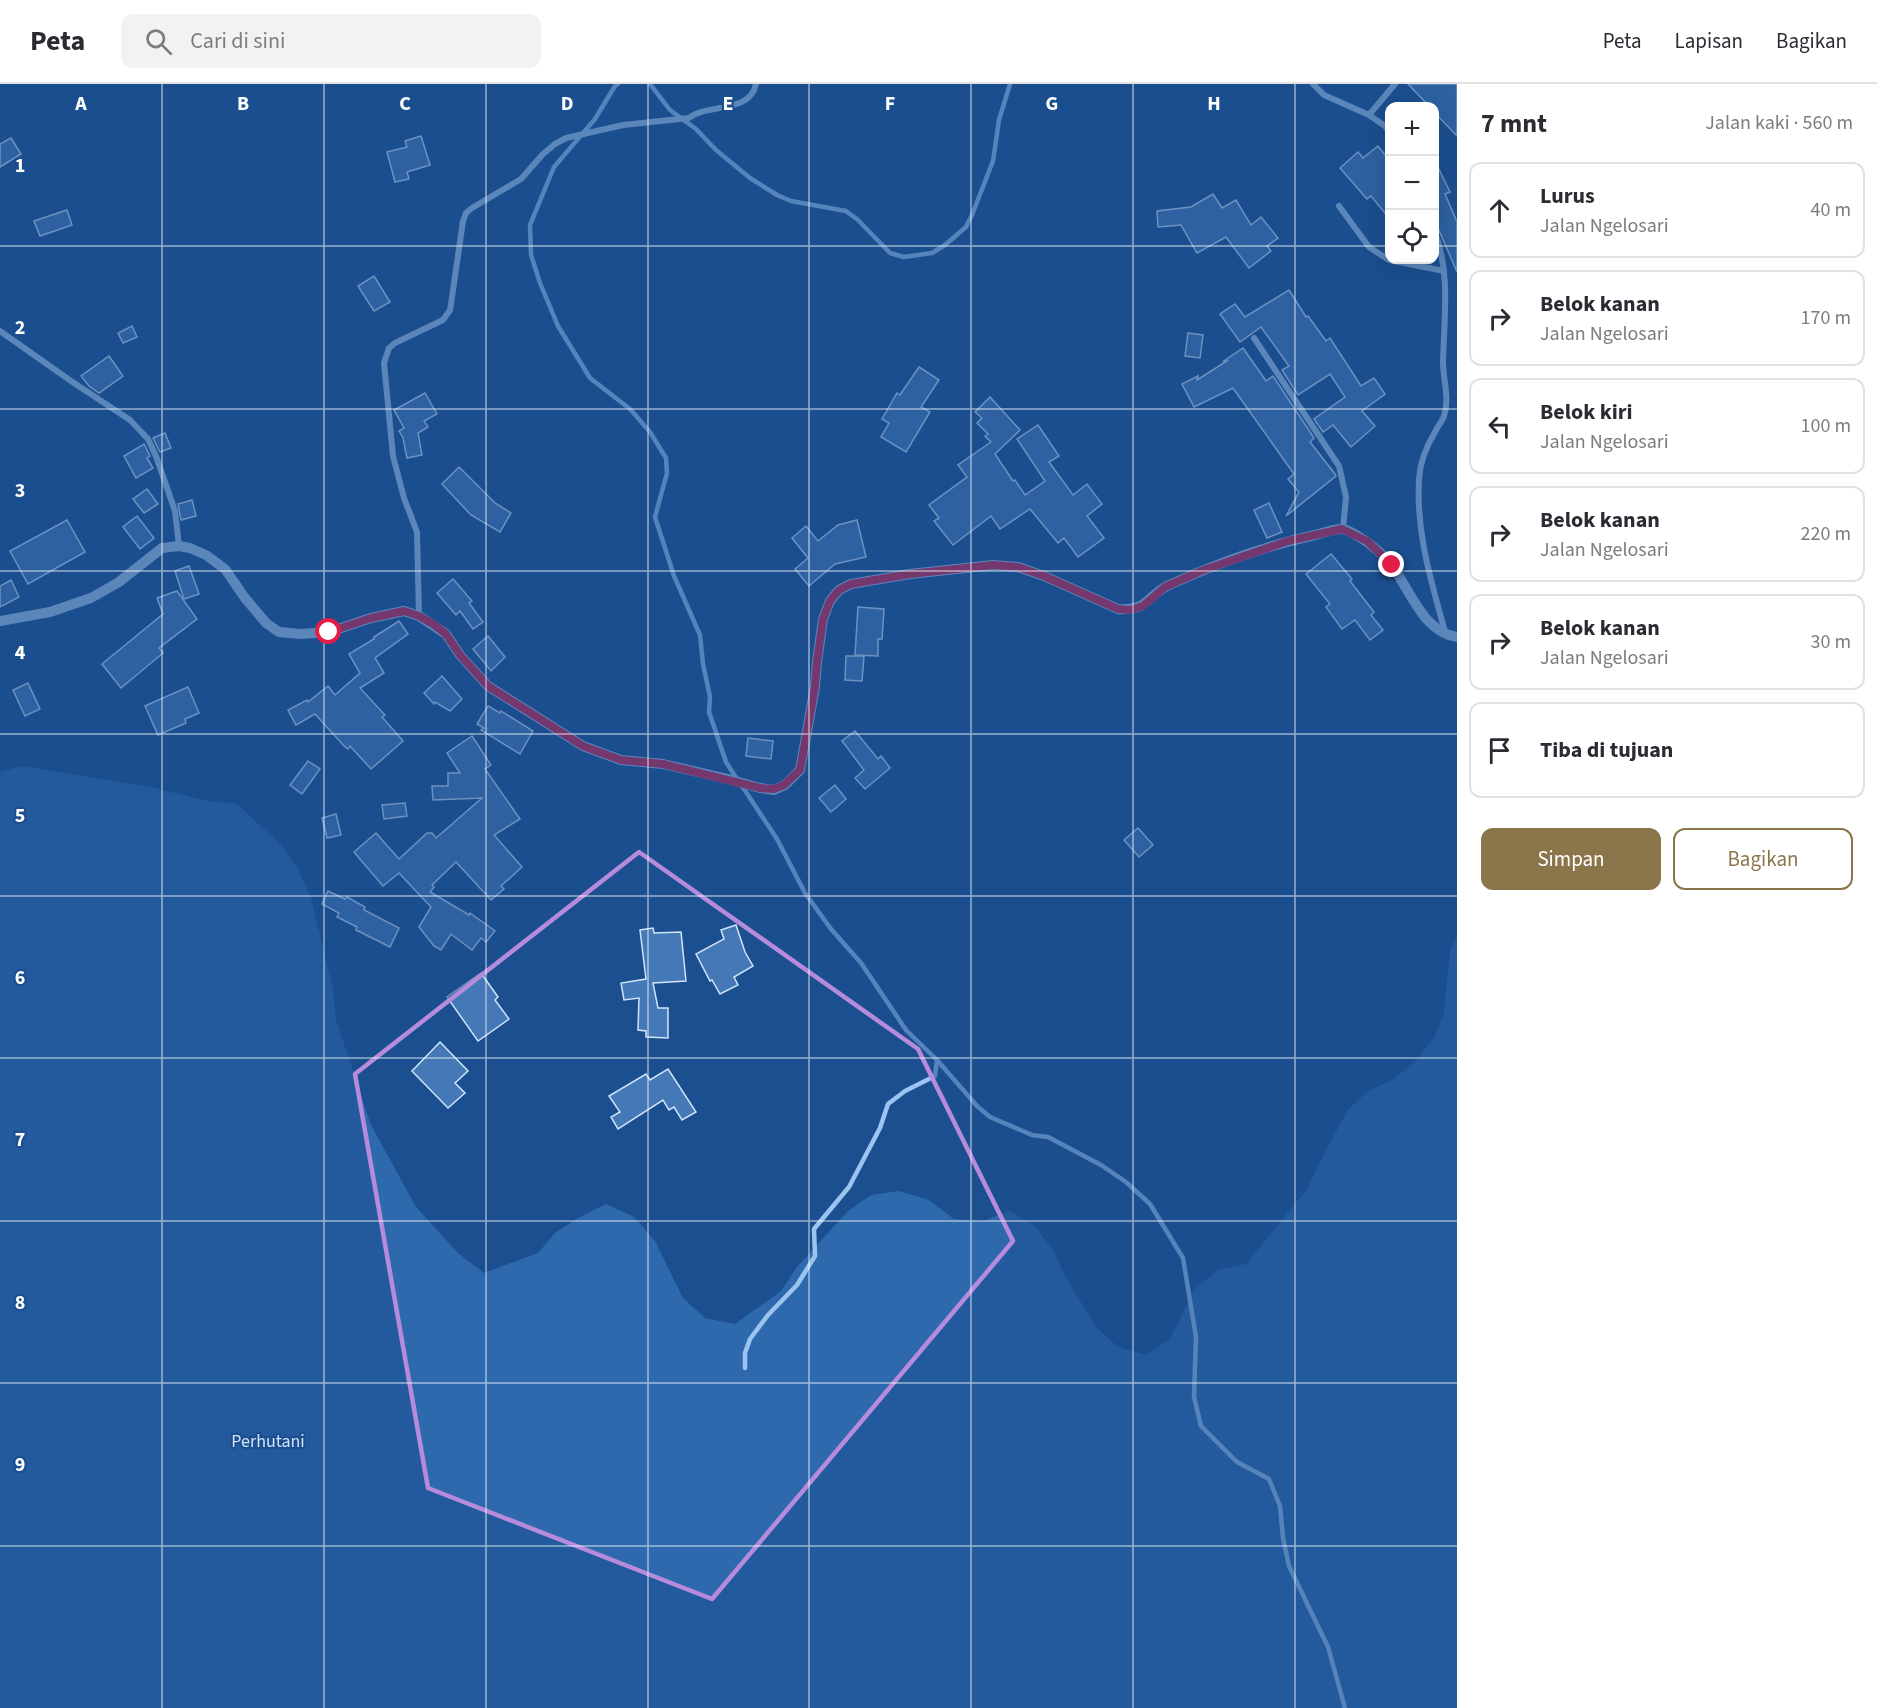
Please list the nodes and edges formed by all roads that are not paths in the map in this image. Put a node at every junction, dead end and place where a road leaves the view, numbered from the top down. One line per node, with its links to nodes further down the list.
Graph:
1 (756, 84): 13 (street)
2 (1313, 84): 4 (street)
3 (1395, 84): 4 (street)
4 (1369, 115): 5 (street)
5 (1385, 126)
6 (1339, 206): 8 (street)
7 (1439, 241): 8 (street)
8 (1444, 272): 15 (street)
9 (0, 331): 12 (street)
10 (1254, 338): 11 (street)
11 (1342, 529): 13 (street); 15 (street)
12 (179, 546): 13 (street); 14 (street)
13 (419, 616)
14 (0, 621)
15 (1445, 636): 16 (street)
16 (1457, 638)

